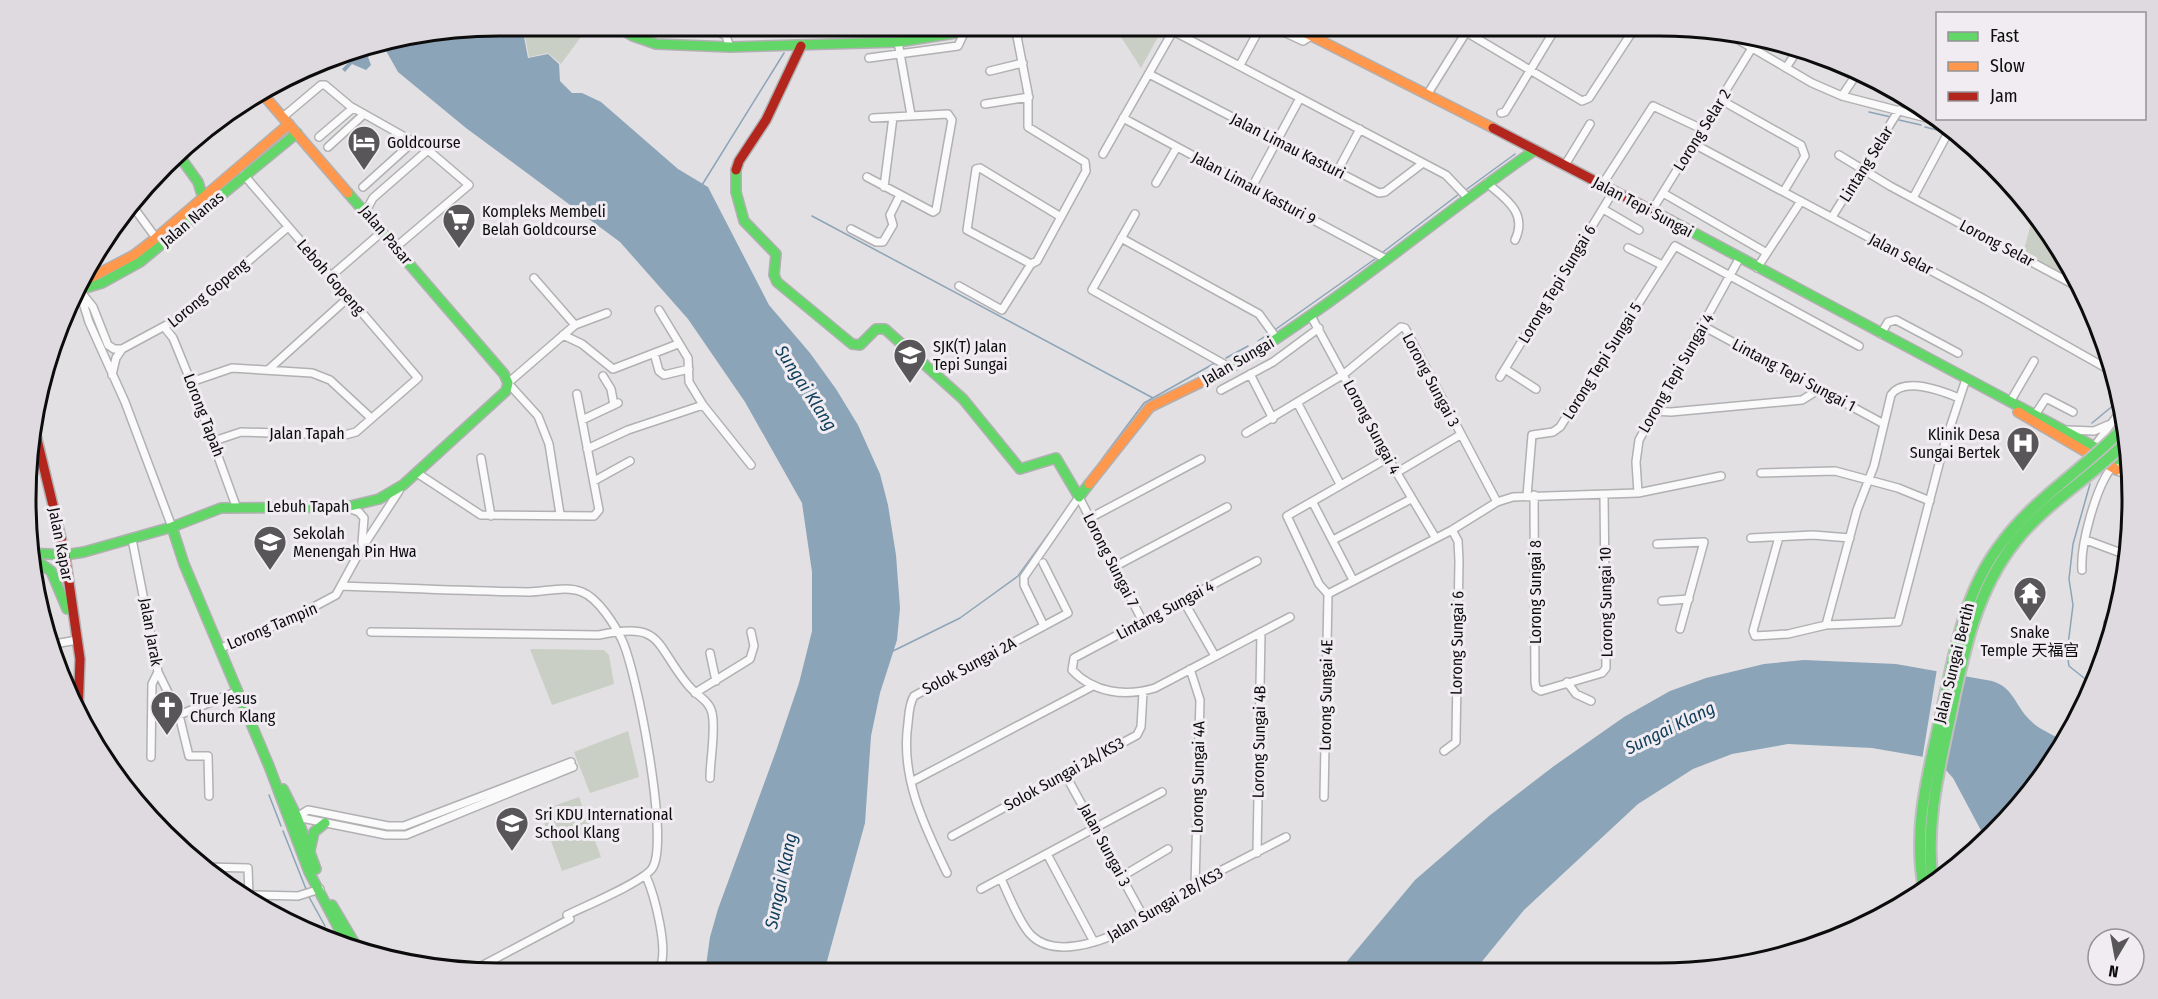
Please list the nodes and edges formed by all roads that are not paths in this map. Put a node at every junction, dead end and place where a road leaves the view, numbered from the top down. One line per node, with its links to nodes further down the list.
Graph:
1 (633, 36): 18 (main road)
2 (726, 36): 18 (street)
3 (934, 36): 15 (main road)
4 (963, 36): 20 (street)
5 (1017, 36): 23 (street)
6 (1170, 36): 28 (street)
7 (1183, 36): 24 (street)
8 (1256, 36): 24 (street)
9 (1292, 36): 10 (street)
10 (1311, 36): 30 (main road, Jalan Tepi Sungai)
11 (1463, 36): 30 (street)
12 (1474, 36): 26 (street)
13 (1551, 36): 26 (street)
14 (1629, 36): 26 (street)
15 (897, 42): 17 (main road); 20 (street)
16 (1746, 45): 19 (street)
17 (792, 46): 18 (main road); 192 (main road)
18 (730, 47)
19 (1752, 48): 25 (street); 35 (street, Lorong Selar 2)
20 (900, 55): 22 (street); 41 (street)
21 (1793, 57): 25 (street)
22 (869, 58)
23 (1023, 63): 27 (street); 32 (street)
24 (1240, 65): 33 (street)
25 (1786, 68): 31 (street)
26 (1530, 70): 39 (street)
27 (990, 71)
28 (1149, 74): 45 (street); 54 (street, Jalan Limau Kasturi)
29 (1853, 79): 31 (street)
30 (1427, 95): 59 (main road, Jalan Tepi Sungai)
31 (1842, 96): 38 (street)
32 (1029, 97): 36 (street); 88 (street)
33 (1300, 98): 48 (street); 54 (street)
34 (267, 99): 46 (main road, Jalan Pasar)
35 (1720, 100): 49 (street, Lorong Selar 2); 75 (street)
36 (985, 104)
37 (353, 108): 40 (street); 46 (street); 52 (street)
38 (1899, 110): 42 (street); 65 (street, Lintang Selar)
39 (1501, 113)
40 (364, 114): 53 (street); 56 (street)
41 (911, 115): 43 (street); 78 (street)
42 (1918, 115)
43 (893, 117): 44 (street); 73 (street)
44 (873, 118)
45 (1123, 118): 57 (street, Jalan Limau Kasturi 9); 60 (street)
46 (286, 120): 50 (main road, Jalan Pasar); 80 (main road, Jalan Nanas)
47 (1590, 124): 64 (street)
48 (1360, 129): 63 (street); 66 (street)
49 (1702, 129): 55 (street, Lorong Selar 2); 71 (street)
50 (297, 133): 67 (main road, Jalan Nanas); 85 (main road, Jalan Pasar)
51 (1946, 136): 81 (street)
52 (319, 137)
53 (414, 141): 58 (street); 72 (street)
54 (1277, 141): 66 (street, Jalan Limau Kasturi); 74 (street)
55 (1694, 144): 75 (street, Jalan Selar); 77 (street, Lorong Selar 2)
56 (327, 147)
57 (1177, 147): 69 (street); 74 (street, Jalan Limau Kasturi 9)
58 (428, 150): 85 (street); 97 (street)
59 (1534, 150): 64 (main road, Jalan Tepi Sungai); 70 (main road, Jalan Sungai)
60 (1103, 154)
61 (1839, 155): 65 (street, Lorong Selar)
62 (183, 161): 80 (main road)
63 (1423, 163): 66 (street, Jalan Limau Kasturi); 79 (street)
64 (1564, 165): 71 (main road, Jalan Tepi Sungai)
65 (1862, 171): 81 (street, Lorong Selar); 89 (street, Lintang Selar)
66 (1337, 172)
67 (244, 175): 90 (street, Leboh Gopeng); 112 (main road, Jalan Nanas)
68 (867, 177): 73 (street)
69 (1156, 183)
70 (1487, 183): 79 (main road, Jalan Sungai); 96 (street)
71 (1602, 185): 76 (main road, Jalan Tepi Sungai)
72 (363, 187)
73 (884, 187): 78 (street)
74 (1252, 187): 101 (street, Jalan Limau Kasturi 9)
75 (1784, 191): 82 (street, Jalan Selar)
76 (1614, 192): 83 (street, Lorong Tepi Sungai 6); 86 (main road, Jalan Tepi Sungai)
77 (1663, 193): 86 (street, Lorong Selar 2); 100 (street)
78 (900, 195): 91 (street)
79 (1467, 197): 101 (main road, Jalan Sungai)
80 (203, 198): 94 (main road, Jalan Nanas)
81 (1913, 198): 110 (street, Lorong Selar)
82 (1801, 201): 89 (street, Jalan Selar); 100 (street)
83 (1603, 209): 92 (street); 135 (street, Lorong Tepi Sungai 6)
84 (137, 211): 94 (street)
85 (366, 211): 93 (main road, Jalan Pasar)
86 (1651, 212): 102 (main road, Jalan Tepi Sungai)
87 (1135, 214): 95 (street)
88 (1061, 217): 103 (street); 103 (street)
89 (1832, 217): 132 (street, Jalan Selar)
90 (288, 227): 107 (street, Leboh Gopeng); 121 (street, Lorong Gopeng)
91 (851, 229)
92 (1640, 230)
93 (383, 231): 97 (main road, Jalan Pasar); 107 (street)
94 (156, 238): 106 (main road, Jalan Nanas)
95 (1121, 238): 125 (street); 133 (street)
96 (1515, 240)
97 (398, 246): 146 (main road, Jalan Pasar)
98 (1672, 247): 104 (street, Lorong Tepi Sungai 5); 108 (street, Jalan Tepi Sungai)
99 (1628, 248): 104 (street)
100 (1767, 253): 105 (street)
101 (1386, 259): 118 (main road, Jalan Sungai)
102 (1739, 259): 105 (main road, Jalan Tepi Sungai); 108 (street, Lorong Tepi Sungai 4)
103 (1031, 264): 111 (street)
104 (1662, 265): 190 (street, Lorong Tepi Sungai 5)
105 (1757, 268): 123 (main road, Jalan Tepi Sungai)
106 (94, 276)
107 (331, 276): 114 (street, Leboh Gopeng)
108 (1730, 276): 120 (street, Lorong Tepi Sungai 4); 127 (street, Jalan Tepi Sungai)
109 (534, 278): 119 (street)
110 (2067, 281)
111 (959, 286)
112 (88, 287)
113 (83, 295): 128 (street)
114 (349, 297): 136 (street); 143 (street, Leboh Gopeng)
115 (82, 299): 140 (street)
116 (659, 310): 126 (street)
117 (607, 313): 119 (street)
118 (1311, 316): 122 (street, Lorong Sungai 4); 125 (main road, Jalan Sungai)
119 (575, 325): 124 (street)
120 (1703, 326): 148 (street, Lintang Tepi Sungai 1); 155 (street, Lorong Tepi Sungai 4)
121 (165, 328): 128 (street, Lorong Gopeng); 145 (street, Lorong Tapah)
122 (1319, 328): 138 (street); 139 (street, Lorong Sungai 4)
123 (1881, 334): 130 (street); 144 (main road, Jalan Tepi Sungai)
124 (563, 335): 129 (street); 146 (street)
125 (1277, 339): 133 (main road, Jalan Sungai)
126 (678, 344): 129 (street); 134 (street)
127 (1859, 346)
128 (122, 349): 140 (street)
129 (654, 353): 134 (street)
130 (1958, 353)
131 (2034, 361): 152 (street)
132 (2102, 367)
133 (1231, 368): 137 (main road, Jalan Sungai)
134 (689, 369): 154 (street)
135 (1505, 369): 142 (street, Lorong Tepi Sungai 6); 147 (street)
136 (268, 370): 145 (street); 158 (street)
137 (1218, 374): 138 (street); 192 (main road, Jalan Sungai)
138 (1250, 374): 159 (street)
139 (1344, 374): 153 (street); 167 (street, Lorong Sungai 3); 174 (street, Lorong Sungai 4)
140 (112, 375): 203 (street)
141 (603, 376): 160 (street)
142 (1500, 377)
143 (418, 378): 158 (street, Jalan Tapah)
144 (1966, 379): 149 (main road, Jalan Tepi Sungai); 151 (street)
145 (191, 382): 168 (street, Lorong Tapah)
146 (508, 383): 181 (main road, Lebuh Tapah); 200 (street)
147 (1536, 389)
148 (1818, 390): 155 (street); 161 (street, Lintang Tepi Sungai 1)
149 (1992, 393): 152 (main road, Jalan Tepi Sungai); 172 (main road, Jalan Tepi Sungai)
150 (577, 394): 160 (street)
151 (1959, 398): 161 (street); 194 (street)
152 (2010, 402): 157 (main road, Jalan Tepi Sungai)
153 (1298, 404): 159 (street); 187 (street)
154 (703, 405): 171 (street); 178 (street)
155 (1653, 411): 189 (street, Lorong Tepi Sungai 4)
156 (2073, 412): 157 (street)
157 (2035, 415): 165 (main road, Jalan Tepi Sungai)
158 (371, 418): 168 (street, Jalan Tapah)
159 (1273, 419): 166 (street)
160 (582, 420): 171 (street)
161 (1884, 423): 185 (street)
162 (2115, 424): 165 (street)
163 (2116, 427): 172 (street)
164 (2116, 428): 279 (main road, Jalan Sungai Bertih, bridge)
165 (2066, 430): 172 (main road, Jalan Tepi Sungai)
166 (1246, 433)
167 (1460, 435): 182 (street, Lorong Sungai 3); 195 (street, Lorong Sungai 3)
168 (214, 441): 197 (street, Lorong Tapah)
169 (39, 448): 217 (main road, Jalan Kapar)
170 (2119, 448): 275 (main road, Jalan Sungai Bertih, bridge)
171 (587, 449): 186 (street)
172 (2091, 450): 177 (main road, Jalan Tepi Sungai)
173 (481, 458): 201 (street)
174 (1388, 458): 182 (street, Lorong Sungai 4); 187 (street)
175 (1201, 459): 202 (street)
176 (630, 461): 186 (street)
177 (2120, 463)
178 (751, 465)
179 (2121, 465): 211 (street)
180 (37, 471): 214 (main road, Jalan Kapar)
181 (417, 473): 188 (main road, Lebuh Tapah); 201 (street)
182 (1396, 473): 193 (street, Lorong Sungai 4)
183 (1761, 473): 185 (street)
184 (1721, 476): 189 (street)
185 (1867, 480): 194 (street); 207 (street)
186 (594, 481): 200 (street)
187 (1340, 484): 196 (street)
188 (403, 485): 198 (main road, Lebuh Tapah); 213 (street, Lorong Tampin)
189 (1638, 493): 191 (street)
190 (1530, 495): 191 (street); 195 (street); 249 (street, Lorong Sungai 8)
191 (1604, 496): 247 (street, Lorong Sungai 10)
192 (1079, 497): 202 (street, Lorong Sungai 7); 232 (street, Jalan Sungai)
193 (1411, 499): 205 (street, Lorong Sungai 4); 210 (street)
194 (1930, 501): 231 (street)
195 (1497, 502): 204 (street)
196 (1312, 503): 210 (street); 225 (street)
197 (236, 506): 198 (main road, Lebuh Tapah); 203 (main road, Lebuh Tapah)
198 (346, 507): 213 (street)
199 (1227, 507): 221 (street)
200 (560, 514): 201 (street)
201 (491, 516)
202 (1090, 518): 221 (street, Lorong Sungai 7)
203 (174, 526): 209 (main road, Lebuh Tapah); 241 (main road)
204 (1452, 530): 205 (street); 256 (street, Lorong Sungai 6)
205 (1435, 537): 223 (street)
206 (1779, 537): 207 (street); 208 (street); 231 (street)
207 (1850, 537): 231 (street)
208 (1751, 538)
209 (132, 539): 217 (main road, Lebuh Tapah); 245 (street, Jalan Jarak)
210 (1333, 540): 223 (street)
211 (2086, 540): 215 (street); 222 (street)
212 (1657, 544): 226 (street)
213 (360, 551): 224 (street, Lorong Tampin)
214 (39, 552)
215 (2119, 553)
216 (39, 554): 217 (main road, Lebuh Tapah)
217 (65, 555): 233 (main road, Jalan Kapar)
218 (40, 559): 233 (main road, Jalan Kapar)
219 (1257, 561): 227 (street, Lintang Sungai 4)
220 (1043, 563): 232 (street, Solok Sungai 2A)
221 (1114, 567): 230 (street, Lorong Sungai 7)
222 (2082, 570)
223 (1353, 580): 225 (street)
224 (342, 586): 235 (street); 241 (street, Lorong Tampin)
225 (1328, 594): 263 (street, Lorong Sungai 4E)
226 (1689, 599): 228 (street); 234 (street)
227 (1183, 600): 230 (street, Lintang Sungai 4); 243 (street)
228 (1662, 601)
229 (1290, 617): 238 (street)
230 (1143, 622): 248 (street, Lintang Sungai 4)
231 (1826, 625)
232 (1044, 626): 260 (street, Solok Sungai 2A)
233 (74, 627): 239 (main road, Jalan Kapar)
234 (1680, 629)
235 (616, 631): 236 (street); 252 (street); 276 (street)
236 (371, 632)
237 (751, 632): 246 (street)
238 (1261, 632): 243 (street); 271 (street, Lorong Sungai 4B)
239 (77, 640): 240 (street); 253 (main road, Jalan Kapar)
240 (59, 643)
241 (221, 648): 250 (main road)
242 (710, 653): 246 (street)
243 (1215, 657): 244 (street)
244 (1190, 669): 251 (street); 280 (street, Lorong Sungai 4A)
245 (158, 672): 255 (street, Jalan Jarak); 257 (street)
246 (716, 681): 252 (street)
247 (1567, 682): 249 (street, Lorong Sungai 10); 254 (street)
248 (1090, 687): 251 (street); 260 (street)
249 (1536, 688)
250 (238, 691): 255 (street); 264 (main road)
251 (1143, 692): 258 (street, Solok Sungai 2A/KS3)
252 (695, 693): 259 (street)
253 (80, 696)
254 (1591, 701)
255 (179, 715): 262 (street, Jalan Jarak)
256 (1444, 751)
257 (151, 757)
258 (1065, 774): 266 (street, Jalan Sungai 3); 267 (street, Solok Sungai 2A/KS3)
259 (710, 778)
260 (911, 782): 274 (street)
261 (1162, 792): 266 (street)
262 (209, 796)
263 (1324, 797)
264 (293, 819): 265 (street); 265 (street); 270 (main road); 281 (main road)
265 (325, 823): 270 (main road)
266 (1094, 828): 272 (street); 277 (street, Jalan Sungai 3)
267 (952, 836)
268 (1286, 837): 271 (street, Jalan Sungai 2B/KS3)
269 (1168, 849): 277 (street)
270 (310, 852): 281 (main road)
271 (1257, 853): 280 (street, Jalan Sungai 2B/KS3)
272 (1047, 854): 278 (street); 288 (street)
273 (217, 867): 283 (street)
274 (947, 873)
275 (1932, 874)
276 (646, 876): 289 (street); 290 (street)
277 (1121, 877): 285 (street, Jalan Sungai 3)
278 (1001, 879): 282 (street); 288 (street, Jalan Sungai 2B/KS3)
279 (1923, 880)
280 (1195, 886): 285 (street, Jalan Sungai 2B/KS3)
281 (320, 889): 284 (street); 286 (main road); 287 (main road)
282 (981, 889)
283 (250, 890)
284 (259, 895)
285 (1143, 916): 288 (street, Jalan Sungai 2B/KS3)
286 (343, 935)
287 (350, 938)
288 (1094, 942)
289 (487, 963)
290 (661, 963)

